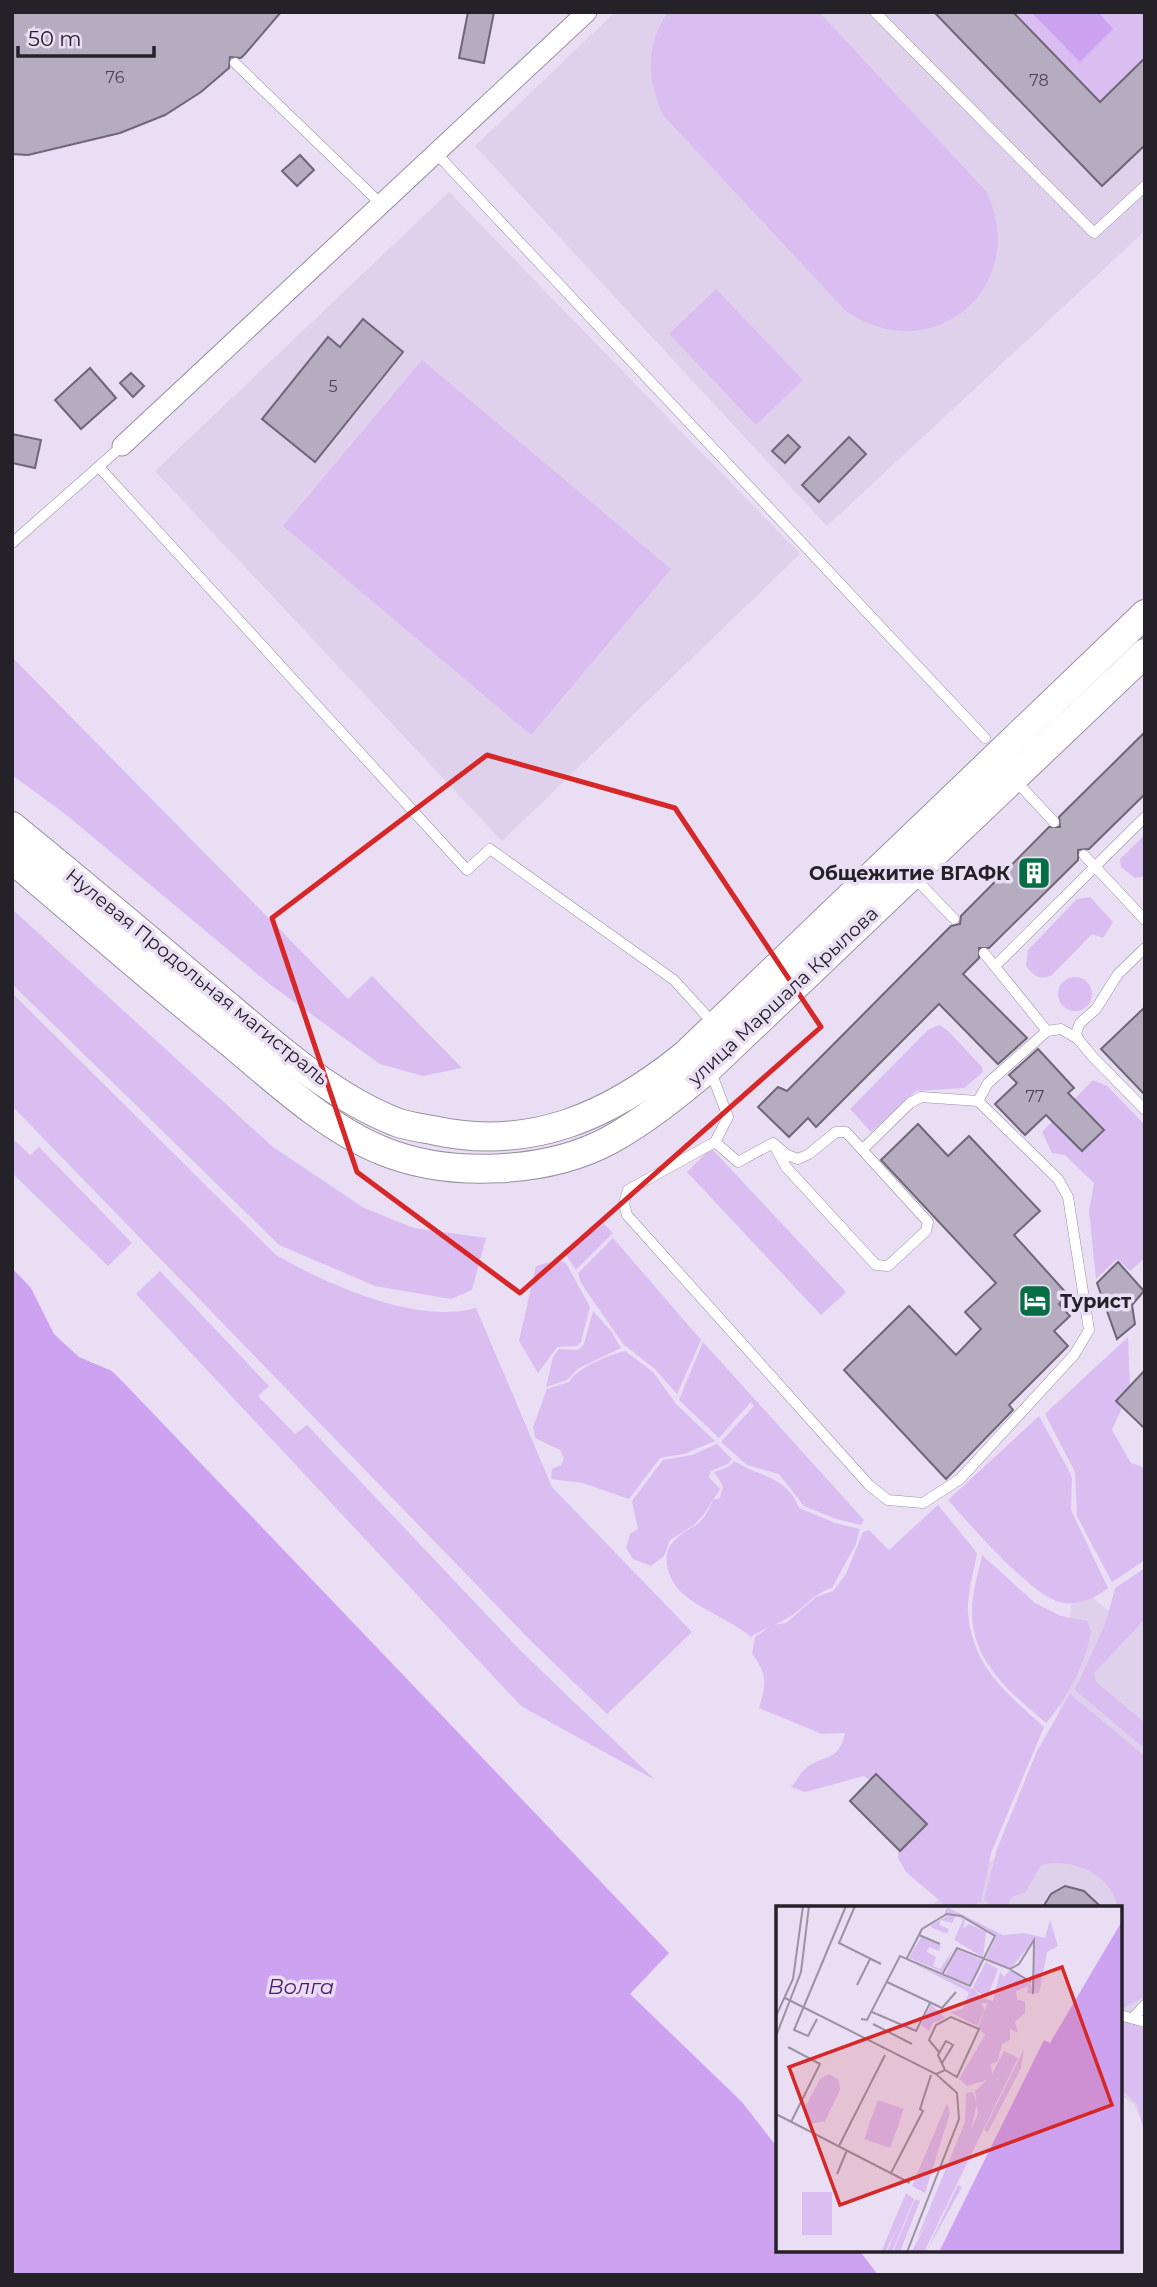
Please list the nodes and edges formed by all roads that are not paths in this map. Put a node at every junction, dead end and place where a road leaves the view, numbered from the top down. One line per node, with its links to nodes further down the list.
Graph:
1 (587, 12): 4 (street)
2 (875, 12): 5 (lane)
3 (235, 63): 6 (lane)
4 (436, 153): 6 (street); 12 (lane)
5 (1145, 186)
6 (381, 204): 7 (street)
7 (122, 446): 8 (lane)
8 (99, 467): 9 (lane); 27 (lane)
9 (12, 543)
10 (1145, 614): 19 (main road, улица Маршала Крылова)
11 (1145, 653): 13 (main road, улица Маршала Крылова)
12 (985, 738)
13 (1014, 778): 15 (lane); 21 (main road, улица Маршала Крылова)
14 (1145, 817): 20 (lane)
15 (1054, 822)
16 (12, 826): 33 (main road, Нулевая Продольная магистраль)
17 (1084, 855): 20 (lane)
18 (12, 859): 37 (main road, Нулевая Продольная магистраль)
19 (884, 862): 21 (main road); 27 (main road, улица Маршала Крылова)
20 (1095, 866): 23 (lane); 26 (lane)
21 (908, 878): 22 (lane); 30 (main road, улица Маршала Крылова)
22 (954, 919)
23 (1145, 920)
24 (1145, 948): 29 (lane)
25 (984, 953): 26 (lane)
26 (995, 966): 28 (lane)
27 (716, 1027): 33 (main road, улица Маршала Крылова)
28 (1047, 1031): 29 (lane); 31 (lane)
29 (1077, 1039): 32 (lane)
30 (709, 1068): 34 (lane); 37 (main road, улица Маршала Крылова)
31 (978, 1101): 34 (lane); 36 (lane)
32 (1145, 1110)
33 (593, 1116)
34 (715, 1142): 35 (lane)
35 (773, 1143): 36 (lane); 36 (lane)
36 (863, 1149)
37 (510, 1167)
38 (1145, 2005): 40 (lane)
39 (1122, 2015): 40 (lane)
40 (1134, 2017): 41 (lane)
41 (1145, 2022)

